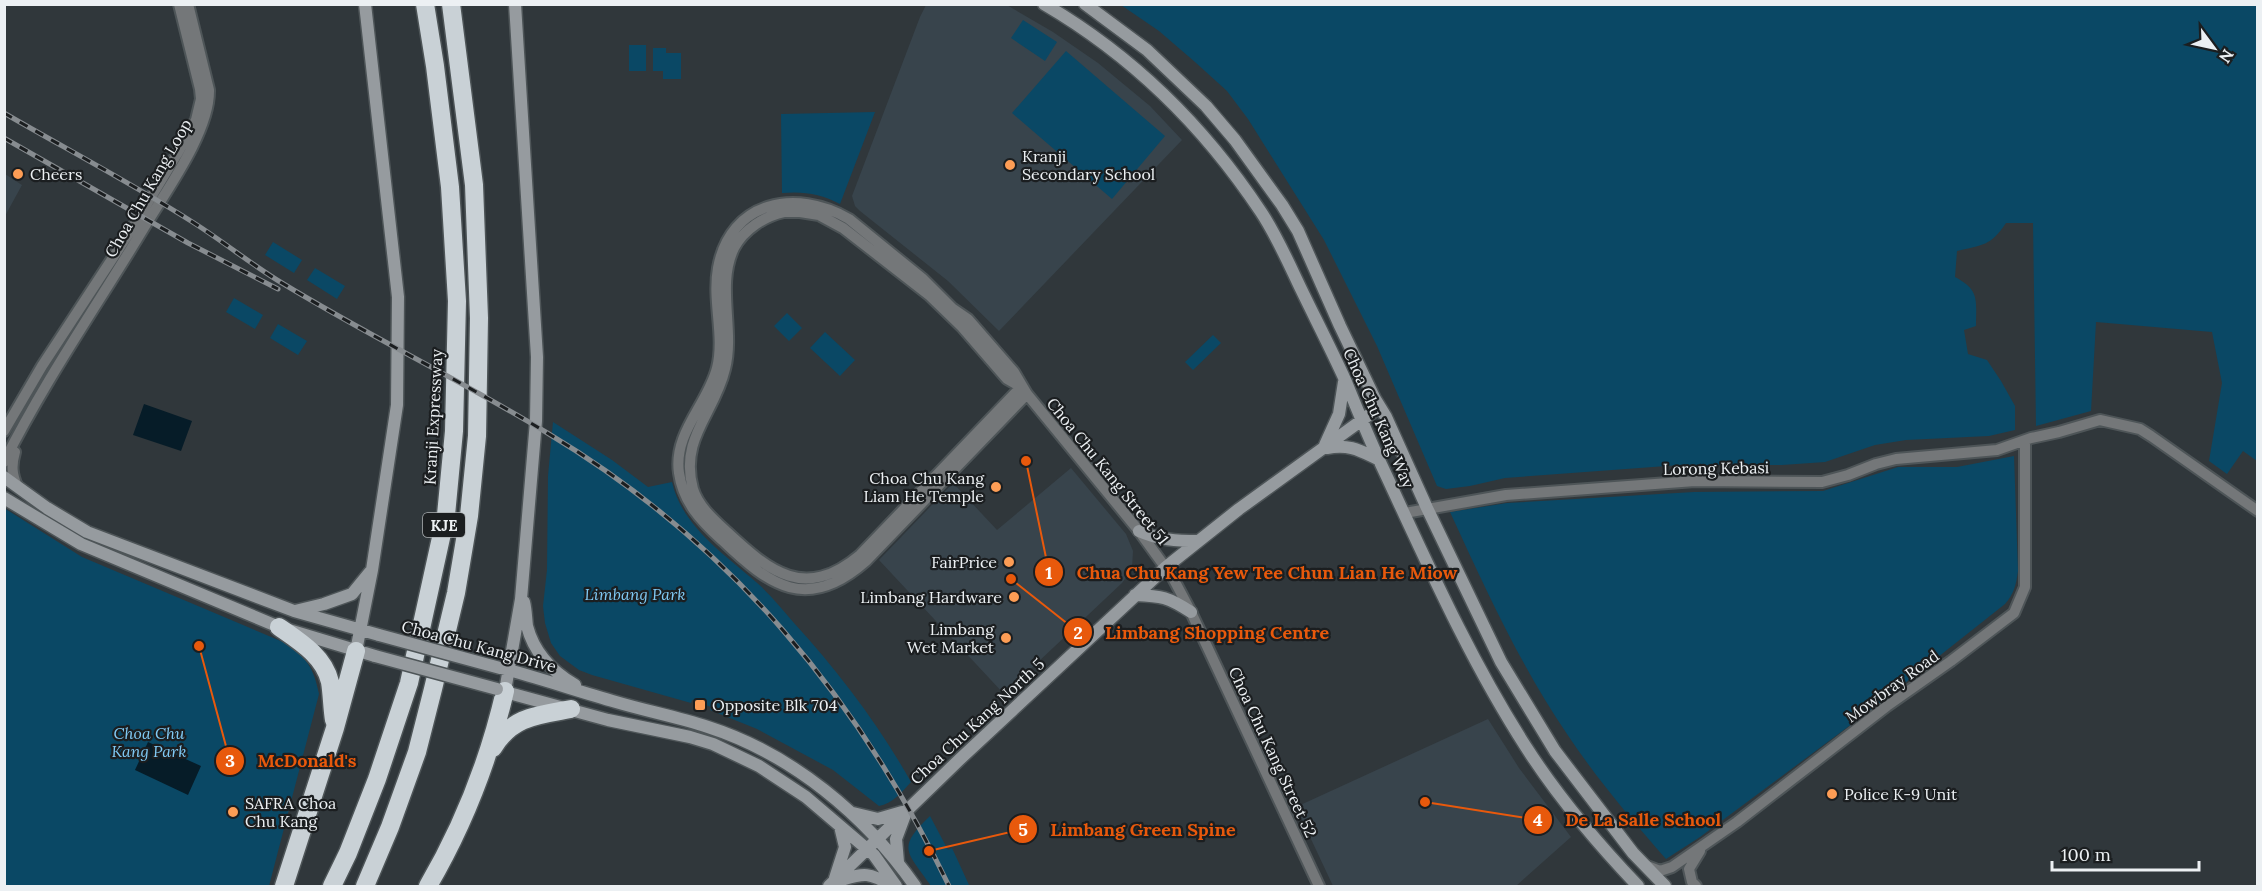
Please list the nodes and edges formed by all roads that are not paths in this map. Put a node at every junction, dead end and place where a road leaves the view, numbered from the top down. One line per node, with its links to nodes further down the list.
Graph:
1 (179, 4): 10 (street, Choa Chu Kang Loop)
2 (188, 4): 9 (street, Choa Chu Kang Loop)
3 (365, 4): 34 (main road)
4 (425, 4): 58 (highway, Kranji Expressway / KJE)
5 (451, 4): 59 (highway, KJE)
6 (515, 4): 36 (main road)
7 (1044, 4): 15 (main road, Choa Chu Kang Way)
8 (1085, 4): 17 (main road, Choa Chu Kang Way)
9 (204, 68): 10 (street); 11 (street, Choa Chu Kang Loop)
10 (198, 78): 12 (street, Choa Chu Kang Loop)
11 (202, 127): 12 (street); 14 (street, Choa Chu Kang Loop)
12 (184, 141): 13 (street, Choa Chu Kang Loop)
13 (82, 305): 14 (street); 19 (street, Choa Chu Kang Loop)
14 (93, 312): 20 (street, Choa Chu Kang Loop)
15 (1344, 379): 18 (main road, Choa Chu Kang Way); 22 (main road)
16 (1024, 390): 16 (street, Choa Chu Kang Street 51); 31 (street, Choa Chu Kang Street 51)
17 (1380, 407): 18 (main road, Choa Chu Kang North 5); 28 (main road, Choa Chu Kang Way)
18 (1362, 420): 22 (main road, Choa Chu Kang North 5); 23 (main road, Choa Chu Kang Way)
19 (5, 428)
20 (17, 437): 24 (street, Choa Chu Kang Loop); 26 (street)
21 (2028, 440): 28 (street, Lorong Kebasi); 29 (street, Lorong Kebasi); 52 (street, Mowbray Road)
22 (1323, 449): 23 (main road); 32 (main road, Choa Chu Kang North 5)
23 (1378, 459): 30 (main road, Choa Chu Kang Way)
24 (4, 462)
25 (4, 477): 26 (main road, Choa Chu Kang Drive)
26 (17, 486): 37 (main road, Choa Chu Kang Drive)
27 (4, 498): 39 (main road)
28 (1427, 508): 30 (street, Lorong Kebasi); 55 (main road, Choa Chu Kang Way)
29 (2258, 511)
30 (1405, 513): 64 (main road, Choa Chu Kang Way)
31 (1139, 531): 32 (main road); 33 (street, Choa Chu Kang Street 51)
32 (1198, 541): 33 (main road, Choa Chu Kang North 5)
33 (1166, 567): 35 (main road, Choa Chu Kang North 5); 38 (street, Choa Chu Kang Street 52)
34 (372, 570): 37 (main road); 40 (main road)
35 (1135, 596): 38 (main road); 48 (main road, Choa Chu Kang North 5)
36 (521, 599): 42 (main road); 44 (main road)
37 (294, 611): 40 (main road, Choa Chu Kang Drive)
38 (1191, 612): 63 (street, Choa Chu Kang Street 52)
39 (279, 627): 41 (main road); 46 (highway)
40 (361, 630): 41 (main road); 42 (main road, Choa Chu Kang Drive, bridge)
41 (357, 651): 43 (main road, bridge); 46 (highway)
42 (505, 669): 43 (main road); 44 (main road, Choa Chu Kang Drive)
43 (501, 690): 45 (main road); 47 (highway)
44 (593, 695): 49 (main road, Choa Chu Kang Drive)
45 (571, 709): 47 (highway); 50 (main road)
46 (335, 728): 57 (highway)
47 (481, 770): 60 (highway)
48 (906, 811): 49 (main road); 51 (main road, Choa Chu Kang North 5); 54 (main road)
49 (850, 812): 51 (main road, Choa Chu Kang Drive)
50 (840, 825): 53 (main road); 56 (main road)
51 (878, 840): 53 (main road, Choa Chu Kang North 5); 54 (main road, Choa Chu Kang Drive)
52 (1707, 841): 55 (street, Mowbray Road); 66 (street)
53 (867, 849): 56 (main road, Choa Chu Kang North 5); 61 (main road)
54 (898, 862): 62 (main road, Choa Chu Kang Drive)
55 (1643, 865): 65 (main road, Choa Chu Kang Way)
56 (831, 885): 61 (main road)
57 (284, 886)
58 (332, 886)
59 (364, 886)
60 (428, 886)
61 (894, 886)
62 (915, 886)
63 (1318, 886)
64 (1638, 886)
65 (1665, 886)
66 (1696, 886)

